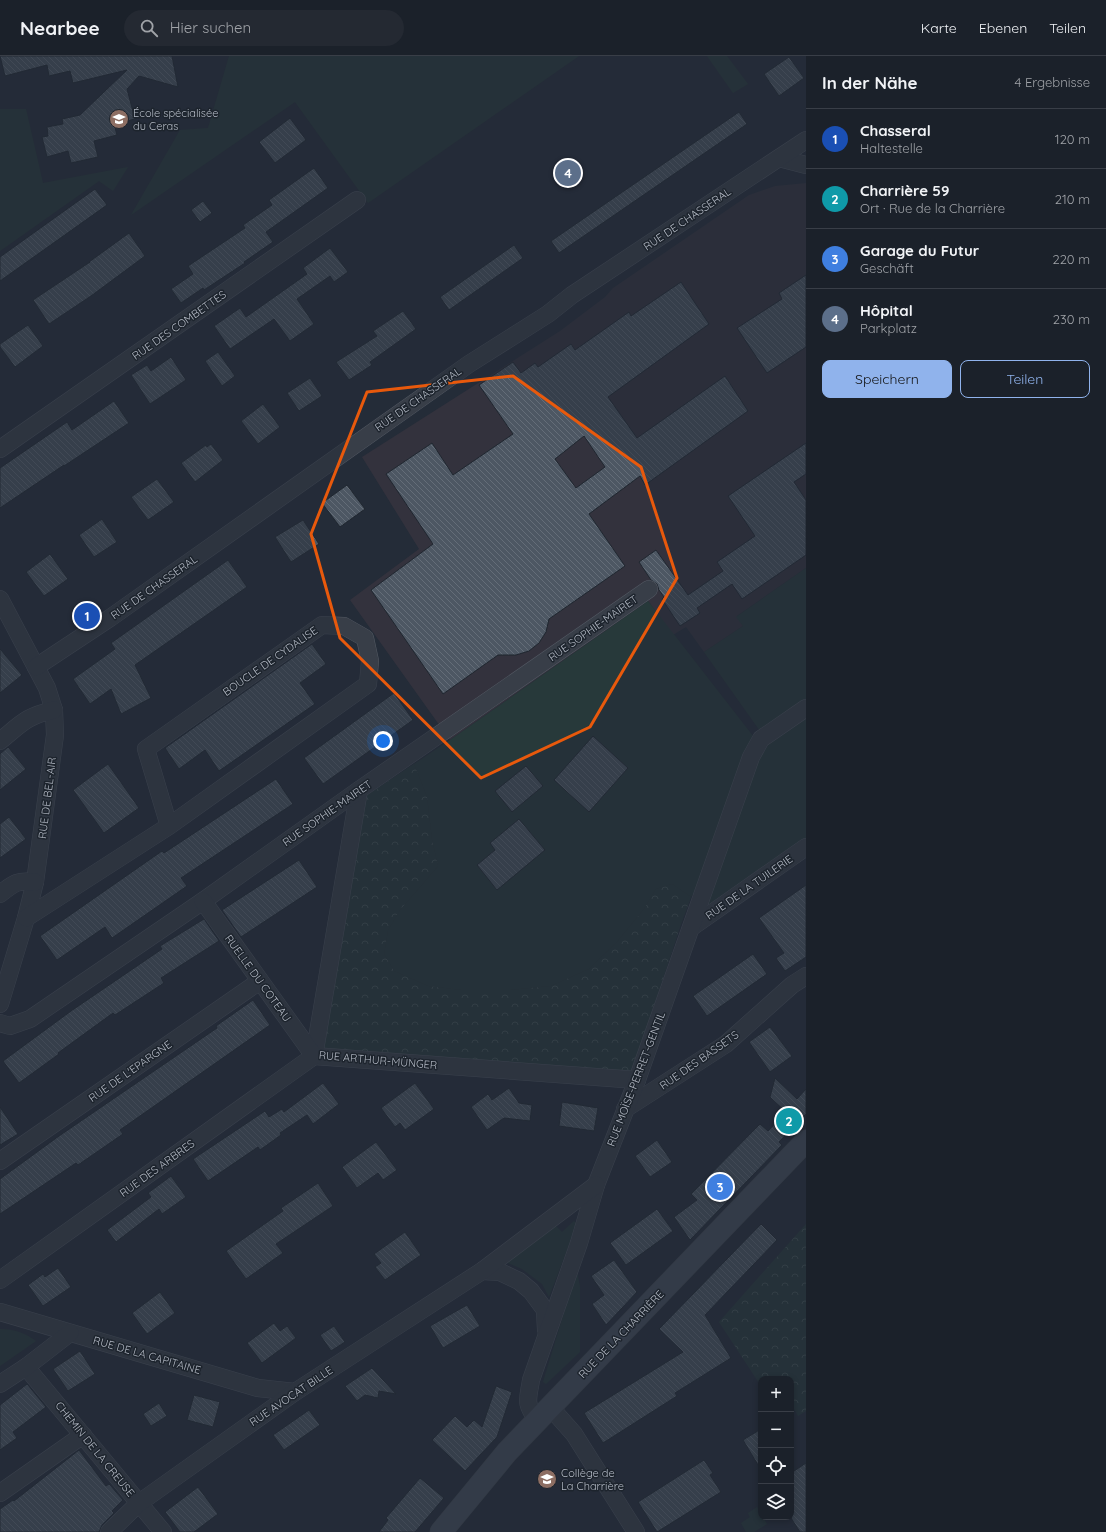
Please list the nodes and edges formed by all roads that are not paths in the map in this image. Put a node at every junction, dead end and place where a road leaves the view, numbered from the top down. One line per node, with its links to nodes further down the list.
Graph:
1 (806, 140): 2 (street, RUE DE CHASSERAL)
2 (779, 158): 3 (street); 8 (street, RUE DE CHASSERAL)
3 (806, 165)
4 (357, 200): 5 (street, RUE DES COMBETTES)
5 (0, 449)
6 (649, 589): 12 (street, RUE SOPHIE-MAIRET)
7 (0, 599): 8 (street, RUE DE BEL-AIR)
8 (36, 667): 10 (street, RUE DE BEL-AIR)
9 (806, 708): 19 (street, RUE MOÏSE-PERRET-GENTIL)
10 (54, 710): 11 (street); 15 (street, RUE DE BEL-AIR)
11 (0, 742)
12 (359, 790): 17 (street, RUE SOPHIE-MAIRET); 24 (street, RUE ARTHUR-MÜNGER)
13 (168, 826): 13 (street, BOUCLE DE CYDALISE); 18 (street, BOUCLE DE CYDALISE)
14 (806, 847): 19 (street, RUE DE LA TUILERIE)
15 (35, 882): 16 (street); 18 (street, RUE DE BEL-AIR)
16 (0, 894)
17 (203, 901): 21 (street, RUELLE DU COTEAU); 23 (street, RUE SOPHIE-MAIRET)
18 (26, 918): 22 (street, RUE DE BEL-AIR)
19 (692, 927): 25 (street, RUE MOÏSE-PERRET-GENTIL)
20 (806, 976): 26 (street, RUE DES BASSETS)
21 (260, 981): 24 (street, RUELLE DU COTEAU); 28 (street, RUE DE L'EPARGNE)
22 (0, 1004)
23 (0, 1023)
24 (314, 1056): 25 (street, RUE ARTHUR-MÜNGER); 31 (street, RUE DES ARBRES)
25 (637, 1080): 26 (street, RUE MOÏSE-PERRET-GENTIL)
26 (626, 1110): 29 (street, RUE MOÏSE-PERRET-GENTIL)
27 (806, 1141): 38 (main road, RUE DE LA CHARRIÈRE)
28 (0, 1161)
29 (596, 1185): 30 (street, RUE AVOCAT BILLE); 34 (street, RUE MOÏSE-PERRET-GENTIL)
30 (482, 1271): 34 (street); 37 (street, RUE AVOCAT BILLE)
31 (0, 1280)
32 (0, 1312): 33 (street, RUE DE LA CAPITAINE)
33 (70, 1333): 35 (street); 37 (street, RUE DE LA CAPITAINE)
34 (546, 1338): 38 (street, RUE MOÏSE-PERRET-GENTIL)
35 (26, 1366): 36 (street); 39 (street, CHEMIN DE LA CREUSE)
36 (0, 1384)
37 (295, 1392): 41 (street, RUE AVOCAT BILLE)
38 (544, 1414): 44 (main road, RUE DE LA CHARRIÈRE); 45 (street, RUE MOÏSE-PERRET-GENTIL)
39 (83, 1435): 40 (street); 41 (street, CHEMIN DE LA CREUSE)
40 (0, 1493)
41 (139, 1503): 42 (street, RUE AVOCAT BILLE); 43 (street, CHEMIN DE LA CREUSE)
42 (109, 1532)
43 (163, 1532)
44 (441, 1532)
45 (636, 1532)

